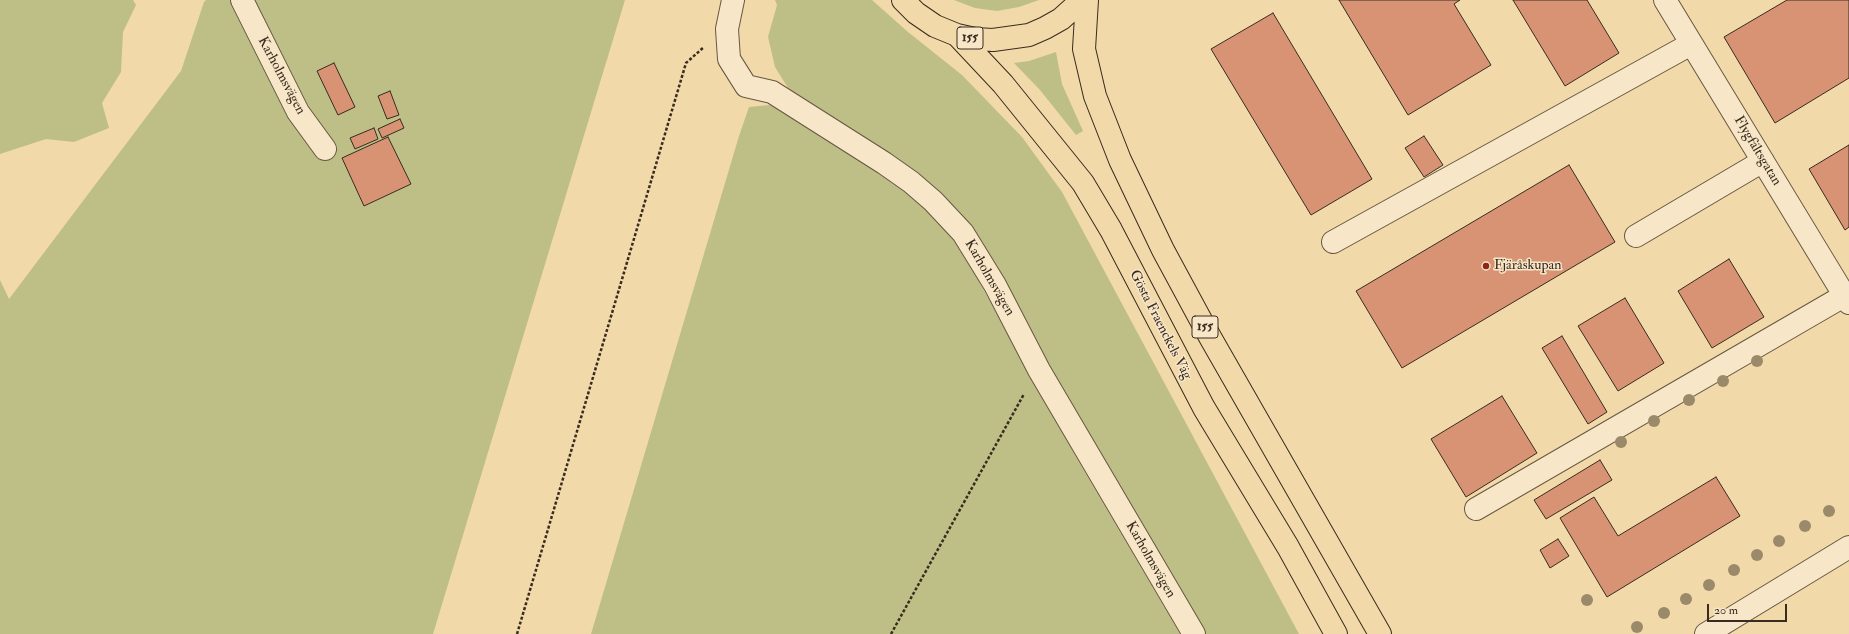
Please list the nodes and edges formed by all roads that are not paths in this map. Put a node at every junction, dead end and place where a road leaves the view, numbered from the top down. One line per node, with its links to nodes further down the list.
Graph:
1 (242, 0): 9 (street, Karholmsvägen)
2 (733, 0): 16 (street, Karholmsvägen)
3 (903, 0): 7 (main road, Gösta Fraenckels Väg / 155)
4 (1082, 0): 7 (main road, Gösta Fraenckels Väg / 155)
5 (1088, 0): 18 (main road, 155)
6 (1665, 0): 8 (street, Flygfältsgatan)
7 (957, 35): 17 (main road, Gösta Fraenckels Väg / 155)
8 (1691, 44): 10 (street, Flygfältsgatan); 12 (street)
9 (325, 149)
10 (1762, 161): 11 (street); 13 (street, Flygfältsgatan)
11 (1636, 236)
12 (1333, 242)
13 (1848, 297): 14 (street)
14 (1476, 509)
15 (1849, 548): 19 (street)
16 (1194, 634)
17 (1336, 634)
18 (1380, 634)
19 (1706, 634)

